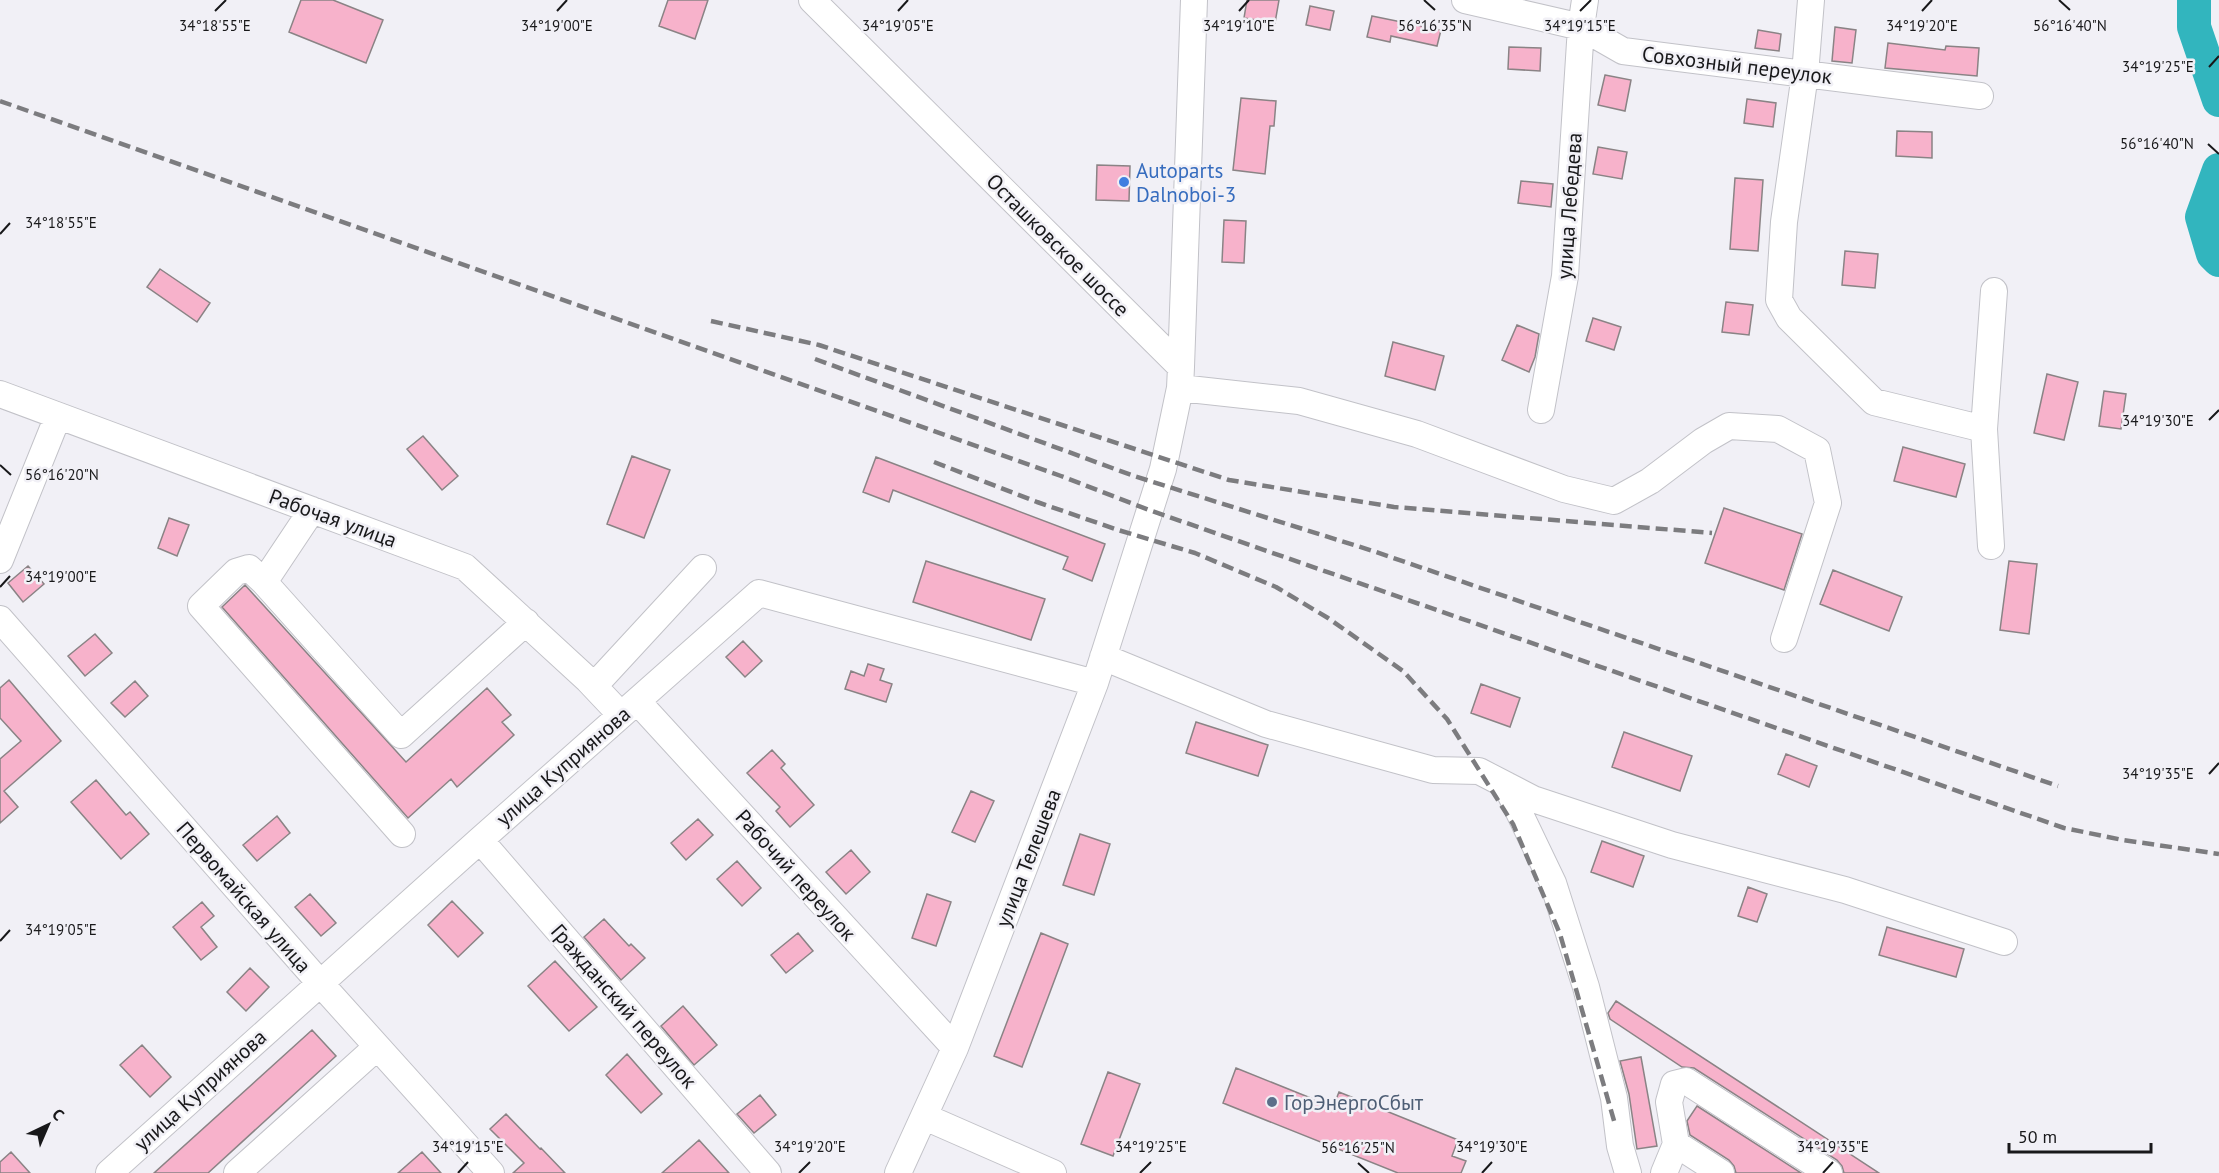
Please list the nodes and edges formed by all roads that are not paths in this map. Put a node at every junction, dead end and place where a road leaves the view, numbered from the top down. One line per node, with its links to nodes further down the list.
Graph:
1 (812, 0): 10 (street, Осташковское шоссе)
2 (1194, 0): 10 (street)
3 (1466, 0): 6 (street, Совхозный переулок)
4 (1585, 0): 6 (street, улица Лебедева)
5 (1811, 0): 7 (street)
6 (1581, 27): 7 (street, Совхозный переулок); 12 (street, улица Лебедева)
7 (1805, 74): 8 (street, Совхозный переулок); 14 (street)
8 (1980, 96)
9 (1994, 291): 14 (street)
10 (1180, 377): 22 (street); 23 (street, улица Телешева)
11 (0, 394): 13 (street, Рабочая улица)
12 (1541, 410)
13 (58, 416): 15 (street, Рабочая улица); 17 (street)
14 (1984, 429): 16 (street)
15 (312, 510): 19 (street); 21 (street, Рабочая улица)
16 (1991, 546)
17 (0, 560)
18 (703, 568): 25 (street)
19 (264, 582): 21 (street); 28 (street)
20 (0, 619): 31 (street, Первомайская улица)
21 (526, 622): 25 (street, Рабочая улица)
22 (1784, 639)
23 (1103, 657): 24 (street, улица Телешева); 27 (street)
24 (1095, 683): 26 (street, улица Куприянова); 33 (street, улица Телешева)
25 (594, 686): 26 (street, Рабочая улица)
26 (629, 708): 29 (street, улица Куприянова); 33 (street, Рабочий переулок)
27 (1506, 785): 30 (street); 42 (street)
28 (402, 834)
29 (480, 840): 31 (street, улица Куприянова); 39 (street, Гражданский переулок)
30 (2004, 942)
31 (320, 983): 32 (street, Первомайская улица); 37 (street, улица Куприянова)
32 (377, 1047): 36 (street, Первомайская улица); 38 (street)
33 (955, 1048): 34 (street, улица Телешева)
34 (925, 1117): 40 (street, улица Телешева); 41 (street)
35 (1676, 1144): 43 (street); 44 (street); 45 (street)
36 (484, 1171)
37 (109, 1173)
38 (237, 1173)
39 (768, 1173)
40 (898, 1173)
41 (1053, 1173)
42 (1628, 1173)
43 (1664, 1173)
44 (1721, 1173)
45 (1829, 1173)

